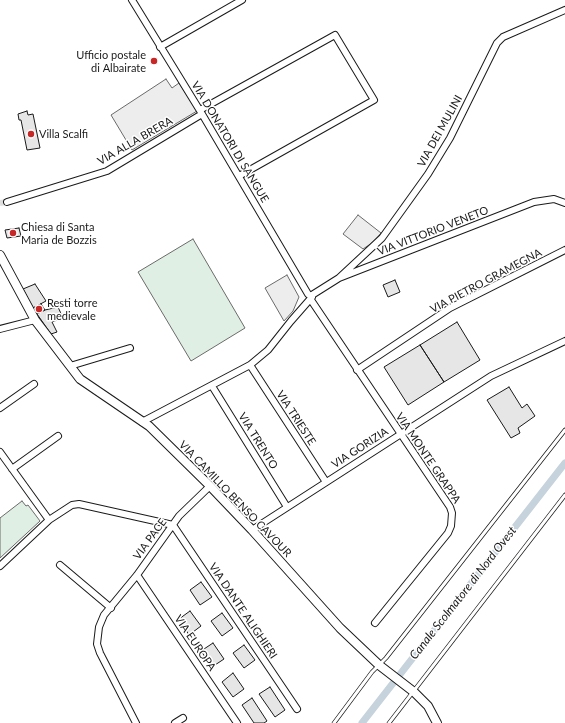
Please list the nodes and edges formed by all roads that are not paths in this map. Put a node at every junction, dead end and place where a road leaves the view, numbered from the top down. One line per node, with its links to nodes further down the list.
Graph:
1 (132, 0): 4 (street, VIA DONATORI DI SANGUE)
2 (239, 1): 4 (street)
3 (565, 10): 11 (street, VIA DEI MULINI)
4 (160, 46): 5 (street, VIA DONATORI DI SANGUE)
5 (201, 112): 6 (street, VIA DONATORI DI SANGUE); 6 (street, VIA ALLA BRERA); 7 (street, VIA ALLA BRERA)
6 (239, 176): 12 (street, VIA DONATORI DI SANGUE)
7 (7, 202)
8 (565, 203): 11 (street, VIA VITTORIO VENETO)
9 (565, 250): 19 (street, VIA PIETRO GRAMEGNA)
10 (0, 255): 13 (street, VIA CAMILLO BENSO CAVOUR)
11 (339, 278): 12 (street, VIA VITTORIO VENETO)
12 (310, 297): 17 (street, VIA VITTORIO VENETO); 19 (street, VIA MONTE GRAPPA)
13 (35, 320): 14 (street); 18 (street, VIA CAMILLO BENSO CAVOUR)
14 (0, 329)
15 (565, 341): 25 (street, VIA GORIZIA)
16 (130, 348): 18 (street)
17 (250, 365): 21 (street, VIA VITTORIO VENETO); 29 (street, VIA TRIESTE)
18 (70, 366): 23 (street, VIA CAMILLO BENSO CAVOUR)
19 (357, 370): 25 (street, VIA MONTE GRAPPA)
20 (34, 384): 22 (street)
21 (212, 386): 23 (street, VIA VITTORIO VENETO); 32 (street, VIA TRENTO)
22 (0, 408)
23 (142, 422): 30 (street, VIA CAMILLO BENSO CAVOUR)
24 (565, 430): 41 (lane)
25 (401, 434): 29 (street, VIA GORIZIA); 40 (street, VIA MONTE GRAPPA)
26 (58, 436): 28 (street)
27 (0, 452): 28 (street)
28 (12, 469): 33 (street)
29 (326, 482): 32 (street, VIA GORIZIA)
30 (210, 486): 34 (street, VIA PACE); 35 (street, VIA CAMILLO BENSO CAVOUR)
31 (565, 495): 42 (lane)
32 (287, 507): 35 (street, VIA GORIZIA)
33 (49, 520): 34 (street); 36 (street)
34 (173, 525): 38 (street, VIA PACE); 43 (street, VIA DANTE ALIGHIERI)
35 (252, 530): 41 (street, VIA CAMILLO BENSO CAVOUR)
36 (0, 566)
37 (60, 566): 39 (street)
38 (137, 575): 39 (street, VIA PACE); 47 (street, VIA EUROPA)
39 (110, 608): 45 (street, VIA PACE)
40 (375, 623)
41 (379, 665): 42 (street, VIA CAMILLO BENSO CAVOUR); 48 (lane)
42 (412, 690): 49 (lane); 50 (street, VIA CAMILLO BENSO CAVOUR)
43 (297, 708)
44 (183, 718): 46 (street)
45 (136, 723)
46 (175, 723)
47 (237, 723)
48 (334, 723)
49 (389, 723)
50 (437, 723)

